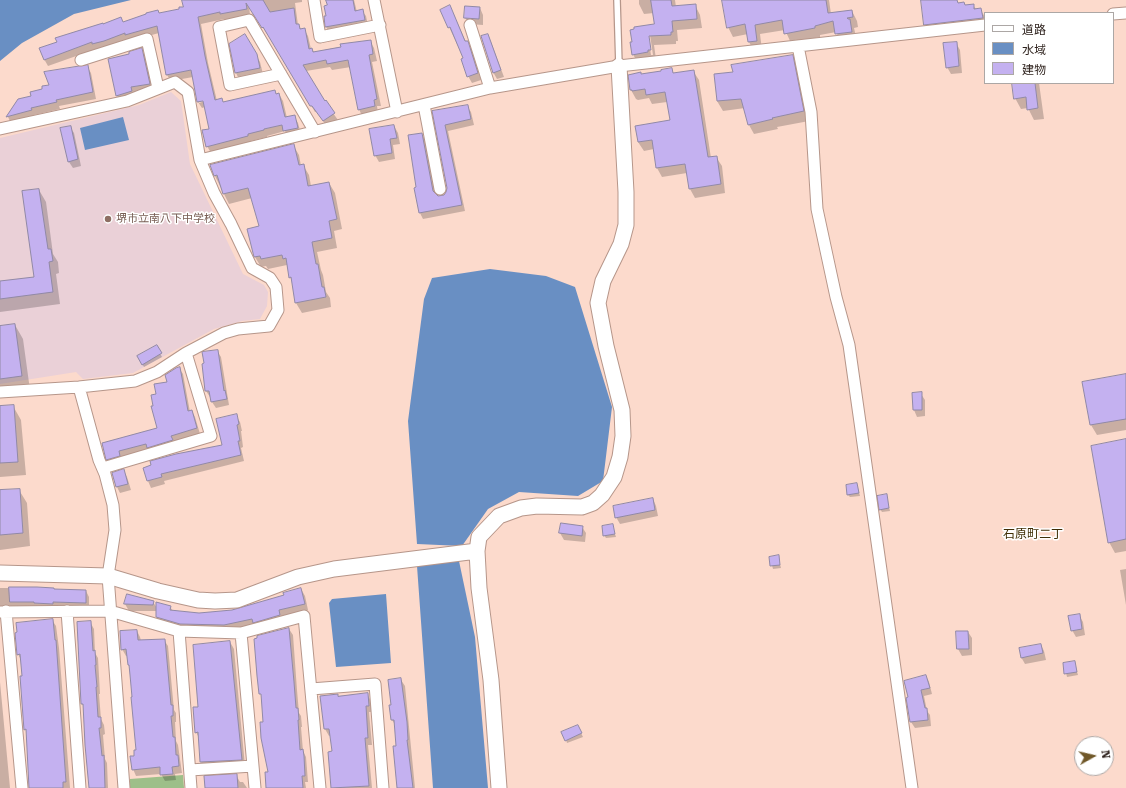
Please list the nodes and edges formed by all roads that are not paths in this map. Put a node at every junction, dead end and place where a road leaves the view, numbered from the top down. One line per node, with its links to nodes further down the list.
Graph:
1 (314, 0): 6 (street)
2 (374, 0): 6 (street)
3 (618, 0): 11 (lane)
4 (1126, 13): 5 (street)
5 (1114, 14)
6 (380, 25): 16 (street)
7 (470, 25): 14 (street)
8 (984, 25): 9 (street)
9 (798, 46): 11 (street); 44 (street)
10 (81, 60): 13 (street)
11 (619, 66): 14 (street); 25 (street)
12 (281, 74): 12 (street); 18 (street)
13 (158, 88): 17 (street); 19 (street)
14 (490, 88): 15 (street)
15 (424, 105): 16 (street); 20 (street)
16 (397, 112): 18 (street)
17 (0, 130)
18 (315, 132): 19 (street)
19 (200, 160): 21 (street)
20 (440, 189)
21 (186, 353): 22 (street); 24 (street)
22 (79, 387): 23 (street); 24 (street)
23 (0, 392)
24 (103, 468): 27 (street)
25 (477, 551): 27 (street); 43 (street)
26 (0, 573): 27 (street)
27 (108, 576): 29 (street)
28 (67, 611): 29 (street); 30 (street); 37 (street)
29 (110, 611): 31 (street); 38 (street)
30 (3, 612): 36 (street)
31 (179, 631): 32 (street); 35 (street)
32 (241, 633): 33 (street); 34 (street)
33 (311, 689): 41 (street); 42 (street)
34 (253, 766): 35 (street); 40 (street)
35 (190, 770): 39 (street)
36 (22, 788)
37 (80, 788)
38 (124, 788)
39 (191, 788)
40 (255, 788)
41 (320, 788)
42 (384, 788)
43 (499, 788)
44 (912, 788)

